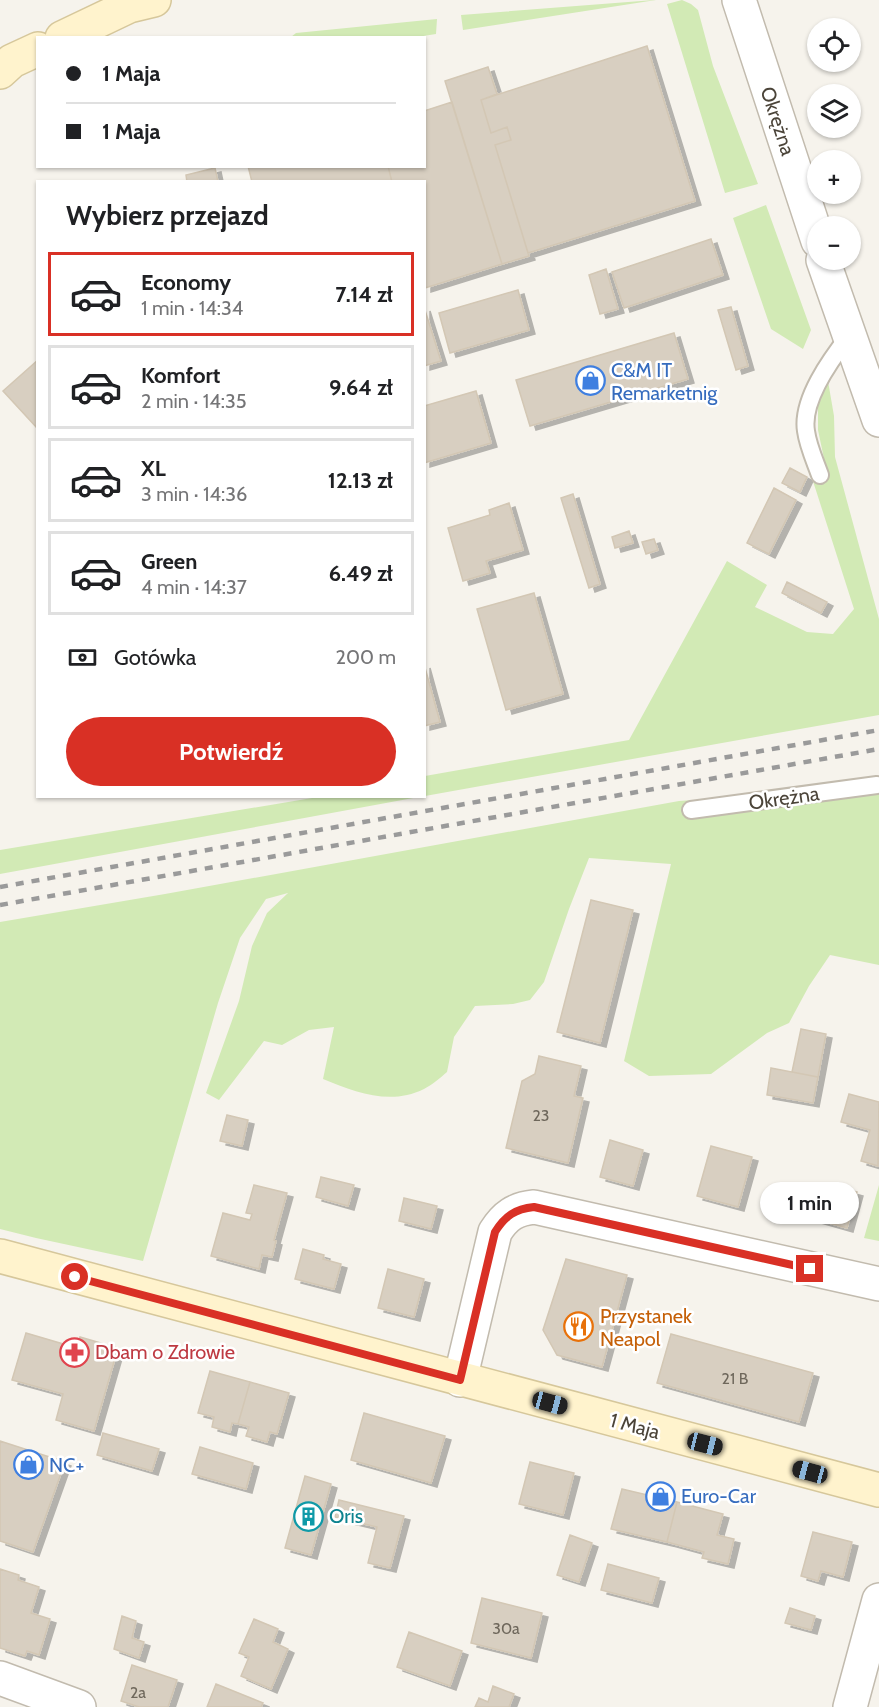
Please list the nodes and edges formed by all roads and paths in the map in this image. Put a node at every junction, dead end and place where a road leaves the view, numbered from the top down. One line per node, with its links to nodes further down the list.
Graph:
1 (154, 0): 3 (street)
2 (739, 0): 6 (street, Okrężna)
3 (66, 36)
4 (36, 50): 5 (street)
5 (0, 72)
6 (810, 216)
7 (827, 270): 8 (street)
8 (849, 336): 9 (street); 10 (lane)
9 (879, 420)
10 (820, 475)
11 (877, 785): 12 (lane, Okrężna)
12 (691, 810)
13 (0, 1256): 15 (street, 1 Maja)
14 (879, 1284): 15 (street)
15 (460, 1380): 16 (street, 1 Maja)
16 (879, 1490)
17 (879, 1600): 20 (street)
18 (0, 1678): 19 (street)
19 (79, 1707)
20 (850, 1707)

